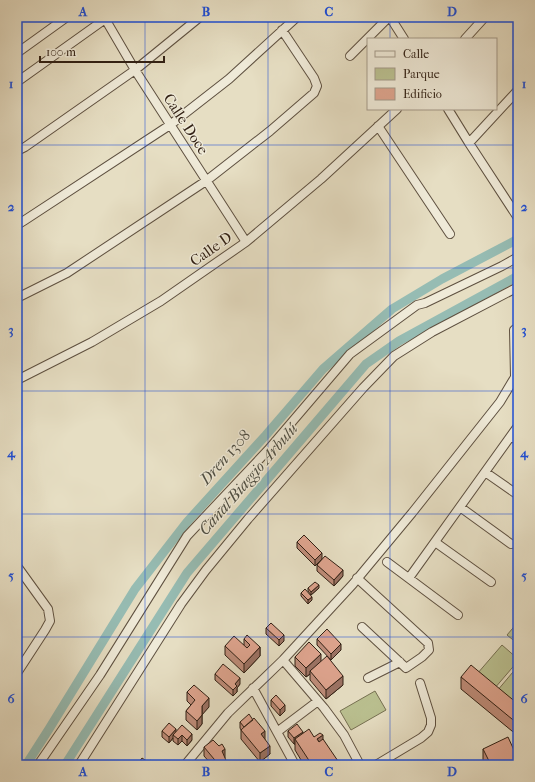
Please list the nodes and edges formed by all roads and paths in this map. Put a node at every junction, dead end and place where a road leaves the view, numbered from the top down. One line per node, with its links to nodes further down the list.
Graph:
1 (67, 17): 12 (street)
2 (200, 17): 14 (street)
3 (296, 17): 7 (street)
4 (389, 17): 8 (street); 9 (street)
5 (485, 17): 10 (street)
6 (106, 18): 14 (street, Calle Doce); 15 (street)
7 (282, 30): 19 (street); 23 (street)
8 (368, 38)
9 (403, 38)
10 (466, 38)
11 (367, 39): 13 (street)
12 (17, 53)
13 (350, 56)
14 (135, 70): 19 (street, Calle Doce); 22 (street)
15 (17, 82)
16 (517, 94): 21 (street)
17 (396, 110): 20 (street, Calle D)
18 (449, 110): 21 (street)
19 (170, 125): 23 (street, Calle Doce); 25 (street)
20 (378, 126): 26 (street); 27 (street, Calle D)
21 (469, 143): 24 (street)
22 (17, 151)
23 (206, 181): 27 (street, Calle Doce); 30 (street)
24 (518, 218)
25 (17, 225)
26 (450, 234)
27 (246, 242): 32 (street, Calle D)
28 (518, 257): 57 (street)
29 (518, 287): 58 (street)
30 (17, 298)
31 (518, 326): 43 (street)
32 (17, 380)
33 (518, 426): 34 (street)
34 (511, 436): 35 (street); 36 (street)
35 (518, 441)
36 (485, 472): 37 (street); 38 (street)
37 (518, 495)
38 (460, 507): 39 (street); 40 (street)
39 (435, 542): 44 (street); 45 (street)
40 (511, 544)
41 (387, 562): 44 (street)
42 (17, 566): 50 (street)
43 (358, 578): 48 (street); 49 (street)
44 (409, 578): 46 (street)
45 (491, 582)
46 (458, 616)
47 (362, 627): 49 (street)
48 (283, 660): 53 (street); 54 (street)
49 (400, 662): 51 (street)
50 (17, 673)
51 (368, 678)
52 (420, 683): 61 (street)
53 (253, 688): 55 (street); 56 (street)
54 (318, 701): 55 (street); 60 (street)
55 (277, 732): 59 (street)
56 (190, 763)
57 (38, 765)
58 (79, 765)
59 (295, 765)
60 (360, 765)
61 (376, 765)

